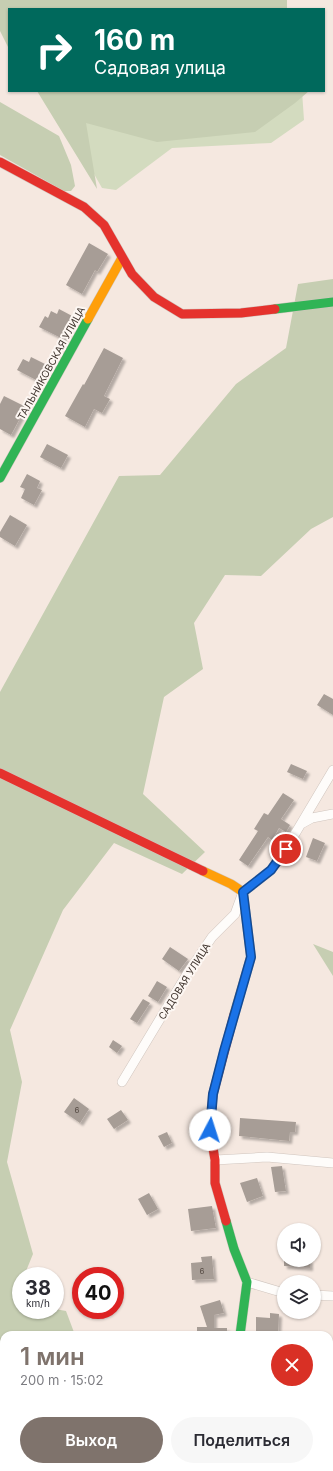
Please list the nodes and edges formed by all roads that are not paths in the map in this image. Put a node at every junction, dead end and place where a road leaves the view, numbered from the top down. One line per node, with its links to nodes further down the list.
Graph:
1 (0, 162): 2 (street)
2 (122, 258): 3 (street); 4 (street, ТАЛЬНИКОВСКАЯ УЛИЦА)
3 (333, 302)
4 (0, 478)
5 (333, 770): 8 (street)
6 (0, 773): 9 (street)
7 (333, 814): 8 (street)
8 (301, 823): 9 (street)
9 (243, 892): 10 (street, САДОВАЯ УЛИЦА); 11 (street)
10 (122, 1082)
11 (215, 1160): 12 (street); 13 (street)
12 (333, 1163)
13 (247, 1282): 14 (street); 17 (street)
14 (277, 1291)
15 (321, 1295): 16 (street)
16 (333, 1296)
17 (241, 1331)

